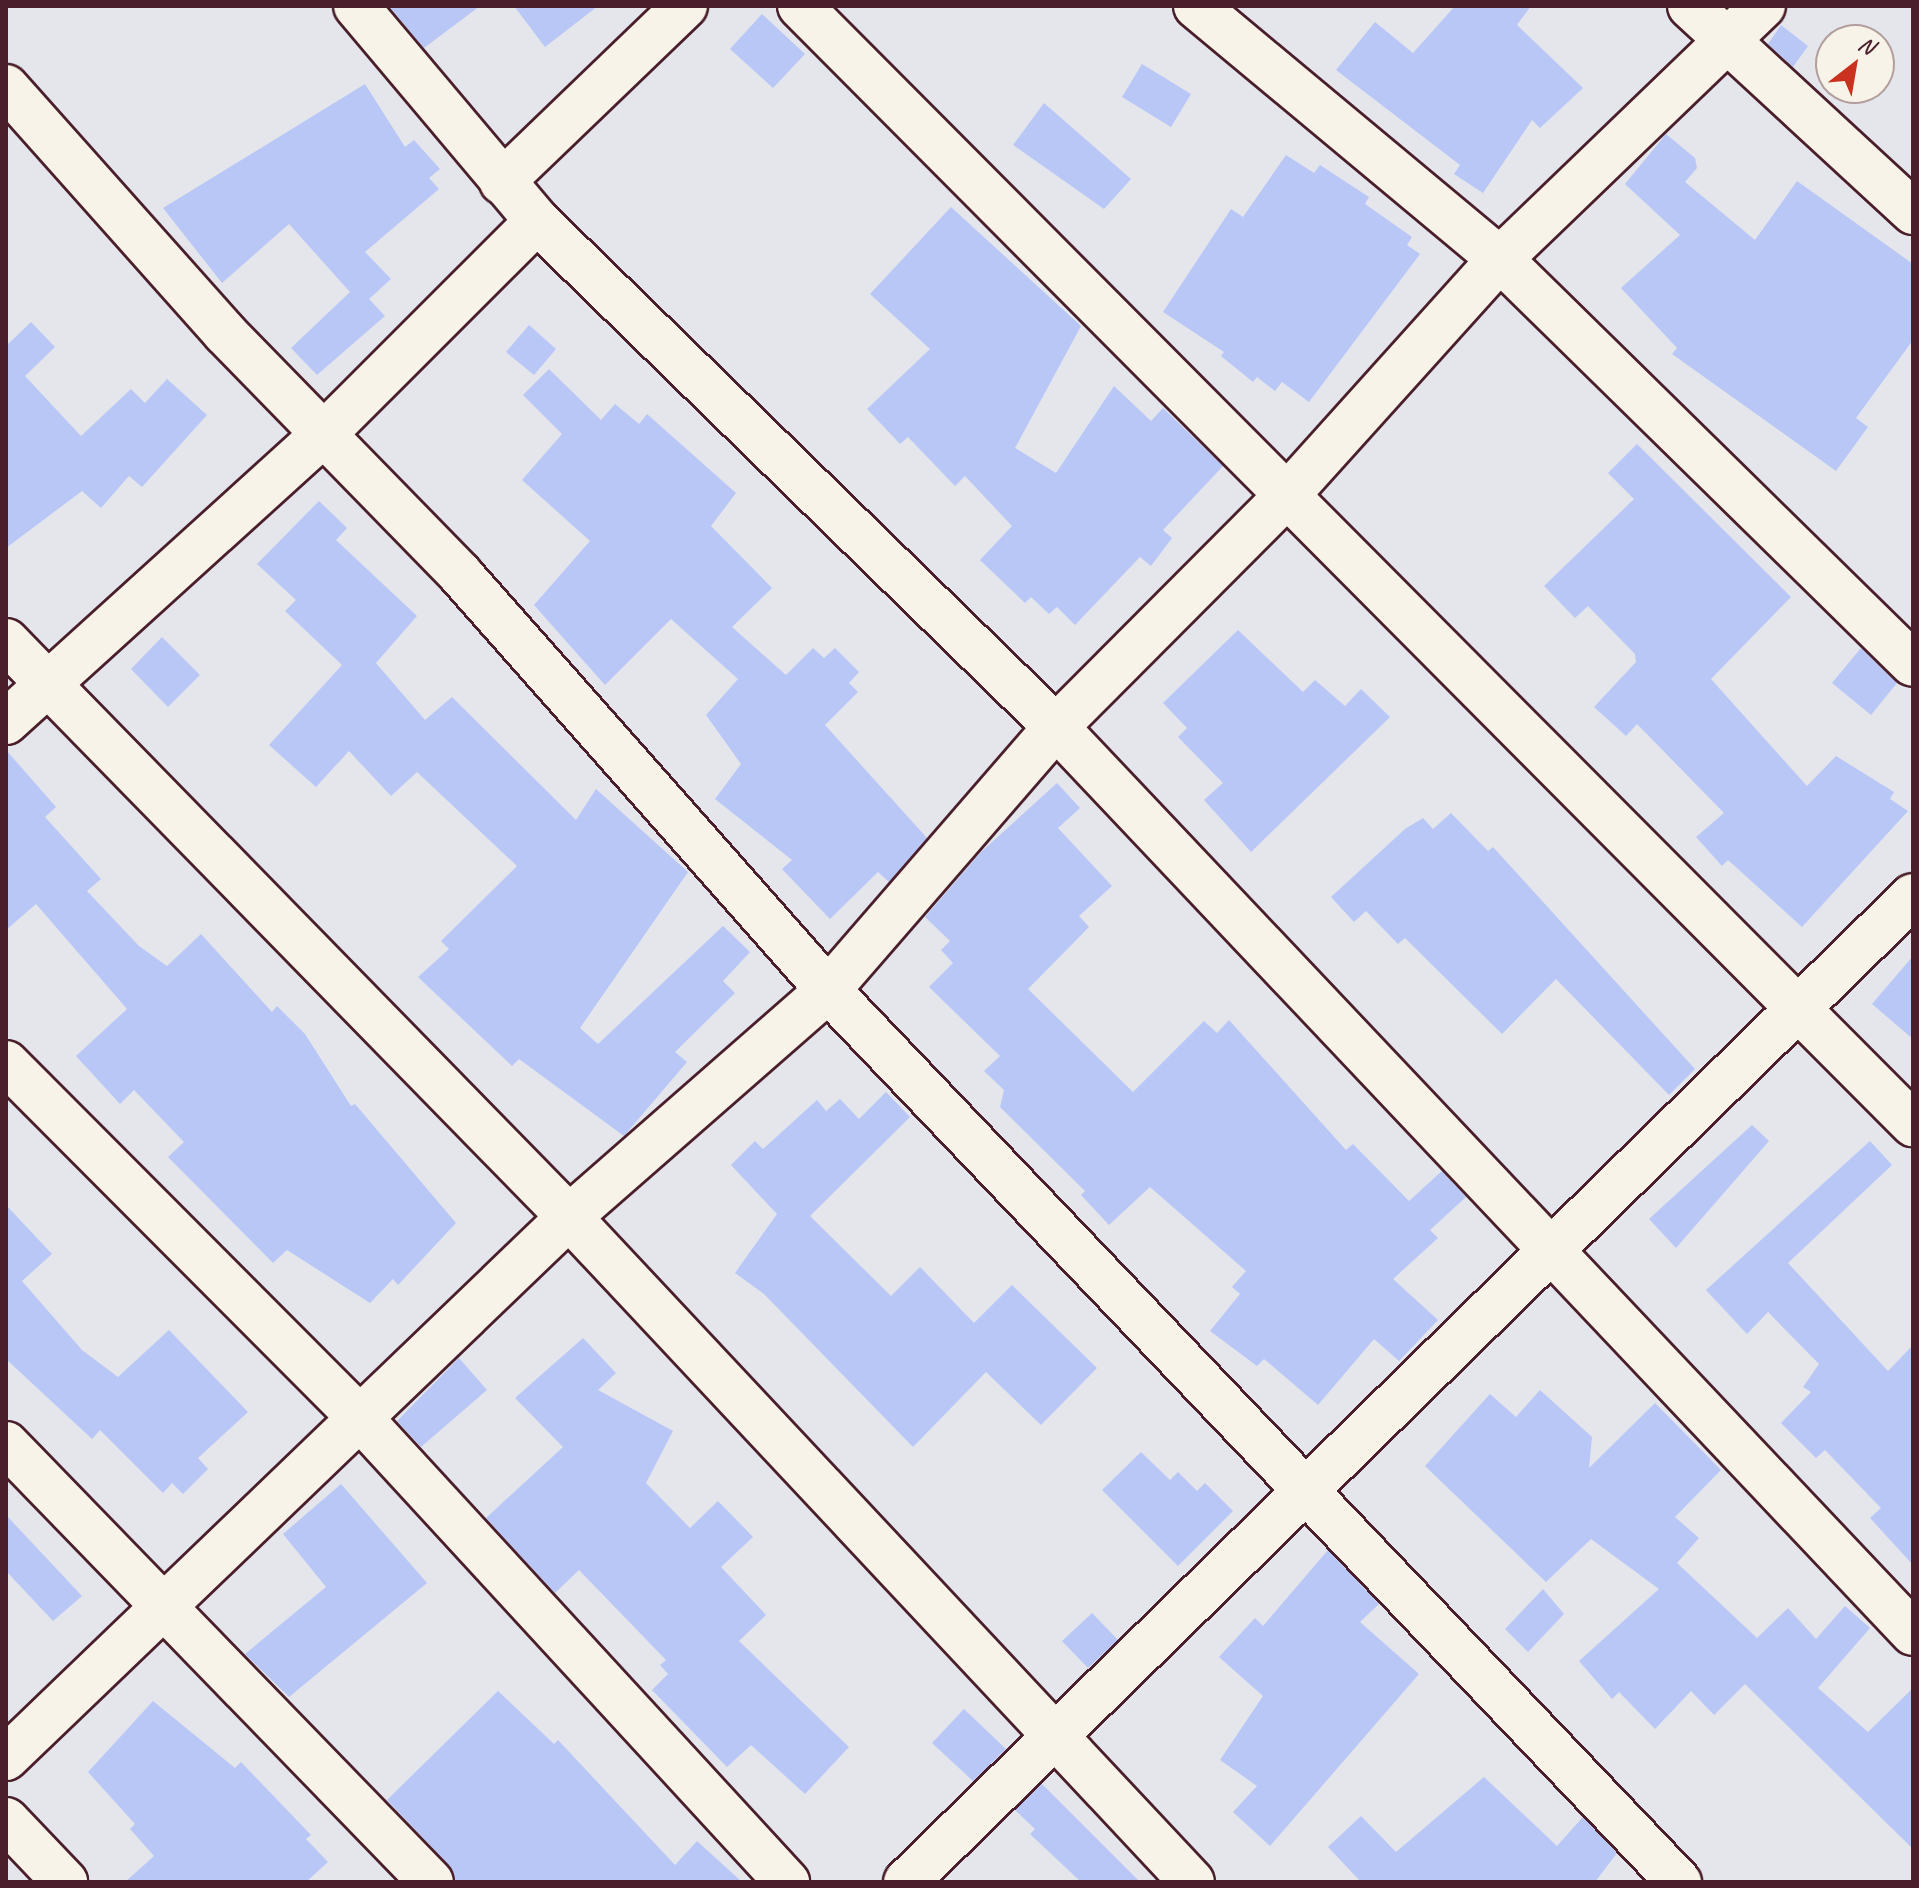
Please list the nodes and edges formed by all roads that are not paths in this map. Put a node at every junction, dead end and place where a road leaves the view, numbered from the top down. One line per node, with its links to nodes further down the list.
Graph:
1 (356, 6): 9 (street)
2 (685, 6): 9 (street)
3 (800, 6): 14 (street)
4 (1196, 6): 12 (street)
5 (1690, 6): 7 (street)
6 (1763, 6): 7 (street)
7 (1731, 38): 10 (street); 12 (street)
8 (6, 87): 13 (street)
9 (502, 182): 11 (street)
10 (1913, 212)
11 (537, 221): 13 (street); 19 (street)
12 (1500, 259): 14 (street); 16 (street)
13 (327, 431): 17 (street); 21 (street)
14 (1290, 492): 19 (street); 22 (street)
15 (6, 641): 17 (street)
16 (1913, 664)
17 (48, 685): 18 (street); 25 (street)
18 (6, 722)
19 (1056, 727): 21 (street); 26 (street)
20 (1913, 896): 22 (street)
21 (828, 990): 25 (street); 29 (street)
22 (1801, 1006): 24 (street); 26 (street)
23 (6, 1063): 27 (street)
24 (1913, 1124)
25 (569, 1217): 27 (street); 32 (street)
26 (1552, 1249): 29 (street); 31 (street)
27 (360, 1418): 30 (street); 37 (street)
28 (6, 1444): 30 (street)
29 (1307, 1489): 32 (street); 40 (street)
30 (163, 1604): 33 (street); 36 (street)
31 (1913, 1633)
32 (1053, 1738): 38 (street); 39 (street)
33 (6, 1758)
34 (6, 1820): 35 (street)
35 (65, 1882)
36 (431, 1882)
37 (787, 1882)
38 (906, 1882)
39 (1192, 1882)
40 (1679, 1882)

